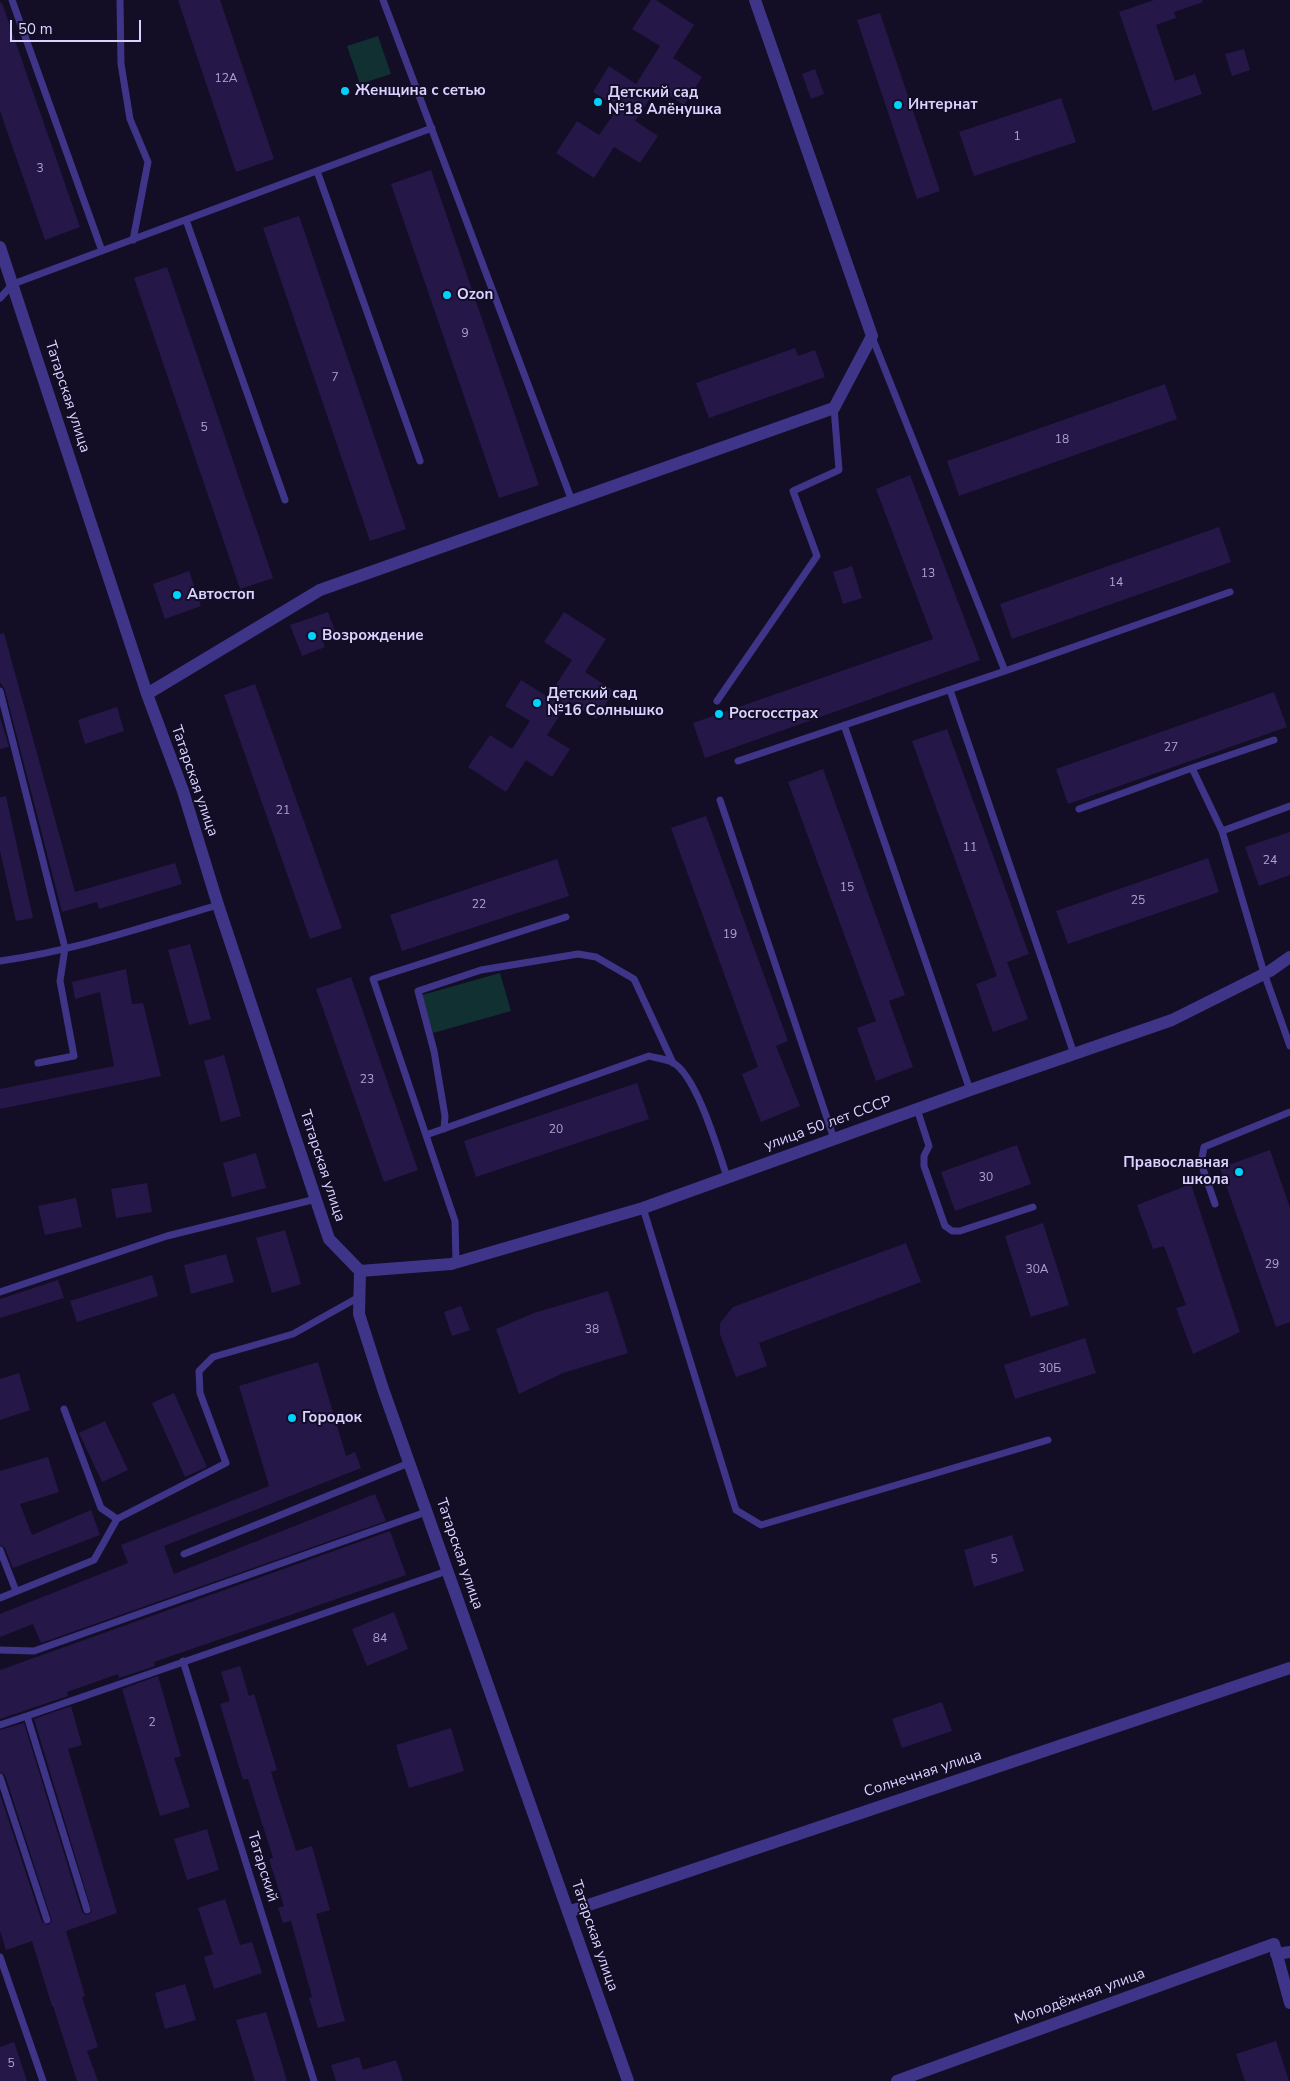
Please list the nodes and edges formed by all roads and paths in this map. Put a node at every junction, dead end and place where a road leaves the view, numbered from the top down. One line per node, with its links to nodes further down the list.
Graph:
1 (12, 0): 10 (lane)
2 (120, 0): 8 (lane)
3 (383, 0): 5 (lane)
4 (755, 0): 13 (street)
5 (432, 128): 6 (lane); 17 (lane)
6 (317, 171): 7 (lane); 15 (lane)
7 (186, 220): 8 (lane); 16 (lane)
8 (133, 240): 10 (lane)
9 (0, 248): 11 (street, Татарская улица)
10 (102, 251): 11 (lane)
11 (13, 284): 12 (lane); 22 (street, Татарская улица)
12 (0, 298)
13 (872, 336): 14 (street); 19 (lane)
14 (834, 408): 17 (street); 23 (lane)
15 (420, 461)
16 (285, 500)
17 (572, 501): 22 (street)
18 (1230, 592): 19 (lane)
19 (1005, 671): 20 (lane)
20 (950, 690): 24 (lane); 39 (lane)
21 (0, 691): 34 (lane)
22 (146, 694): 32 (street, Татарская улица)
23 (717, 701)
24 (844, 725): 26 (lane); 42 (lane)
25 (1274, 740): 27 (lane)
26 (738, 761)
27 (1192, 768): 30 (lane); 31 (lane)
28 (720, 800): 47 (lane)
29 (1290, 806): 31 (lane)
30 (1079, 809)
31 (1222, 831): 37 (lane)
32 (218, 905): 34 (lane); 49 (street, Татарская улица)
33 (566, 917): 46 (lane)
34 (65, 948): 36 (lane); 40 (lane)
35 (1290, 957): 37 (street, улица 50 лет СССР)
36 (0, 961)
37 (1264, 974): 38 (lane); 39 (street, улица 50 лет СССР)
38 (1290, 1046)
39 (1074, 1054): 42 (street, улица 50 лет СССР)
40 (38, 1063)
41 (673, 1063): 45 (lane); 45 (lane); 48 (lane)
42 (970, 1090): 43 (street, улица 50 лет СССР)
43 (917, 1109): 47 (street, улица 50 лет СССР); 51 (lane)
44 (1290, 1112): 50 (lane)
45 (444, 1129): 46 (lane)
46 (426, 1135): 53 (lane)
47 (834, 1139): 48 (street, улица 50 лет СССР)
48 (727, 1177): 52 (street, улица 50 лет СССР)
49 (316, 1199): 54 (street, Татарская улица); 55 (lane)
50 (1215, 1204)
51 (1033, 1206)
52 (643, 1208): 53 (street, улица 50 лет СССР); 58 (lane)
53 (456, 1262): 54 (street, улица 50 лет СССР)
54 (360, 1271): 56 (street, Татарская улица)
55 (0, 1292)
56 (359, 1297): 59 (street, Татарская улица); 61 (lane)
57 (64, 1409): 61 (lane)
58 (1048, 1440)
59 (409, 1463): 60 (street, Татарская улица); 63 (lane)
60 (426, 1512): 64 (street, Татарская улица); 67 (lane)
61 (117, 1519): 65 (lane)
62 (0, 1550): 65 (lane)
63 (184, 1554)
64 (447, 1571): 68 (lane); 74 (street, Татарская улица)
65 (16, 1591): 66 (lane)
66 (0, 1598)
67 (0, 1650)
68 (183, 1661): 70 (lane); 81 (lane, Татарский)
69 (1290, 1668): 74 (street, Солнечная улица)
70 (27, 1716): 71 (lane); 73 (lane)
71 (0, 1725)
72 (0, 1777): 75 (lane)
73 (87, 1910)
74 (568, 1912): 82 (street, Татарская улица)
75 (47, 1920)
76 (1275, 1949): 77 (street, Молодёжная улица); 79 (street); 83 (street, Молодёжная улица)
77 (1290, 1952)
78 (0, 1957): 80 (lane)
79 (1290, 2003)
80 (43, 2081)
81 (314, 2081)
82 (628, 2081)
83 (897, 2081)

